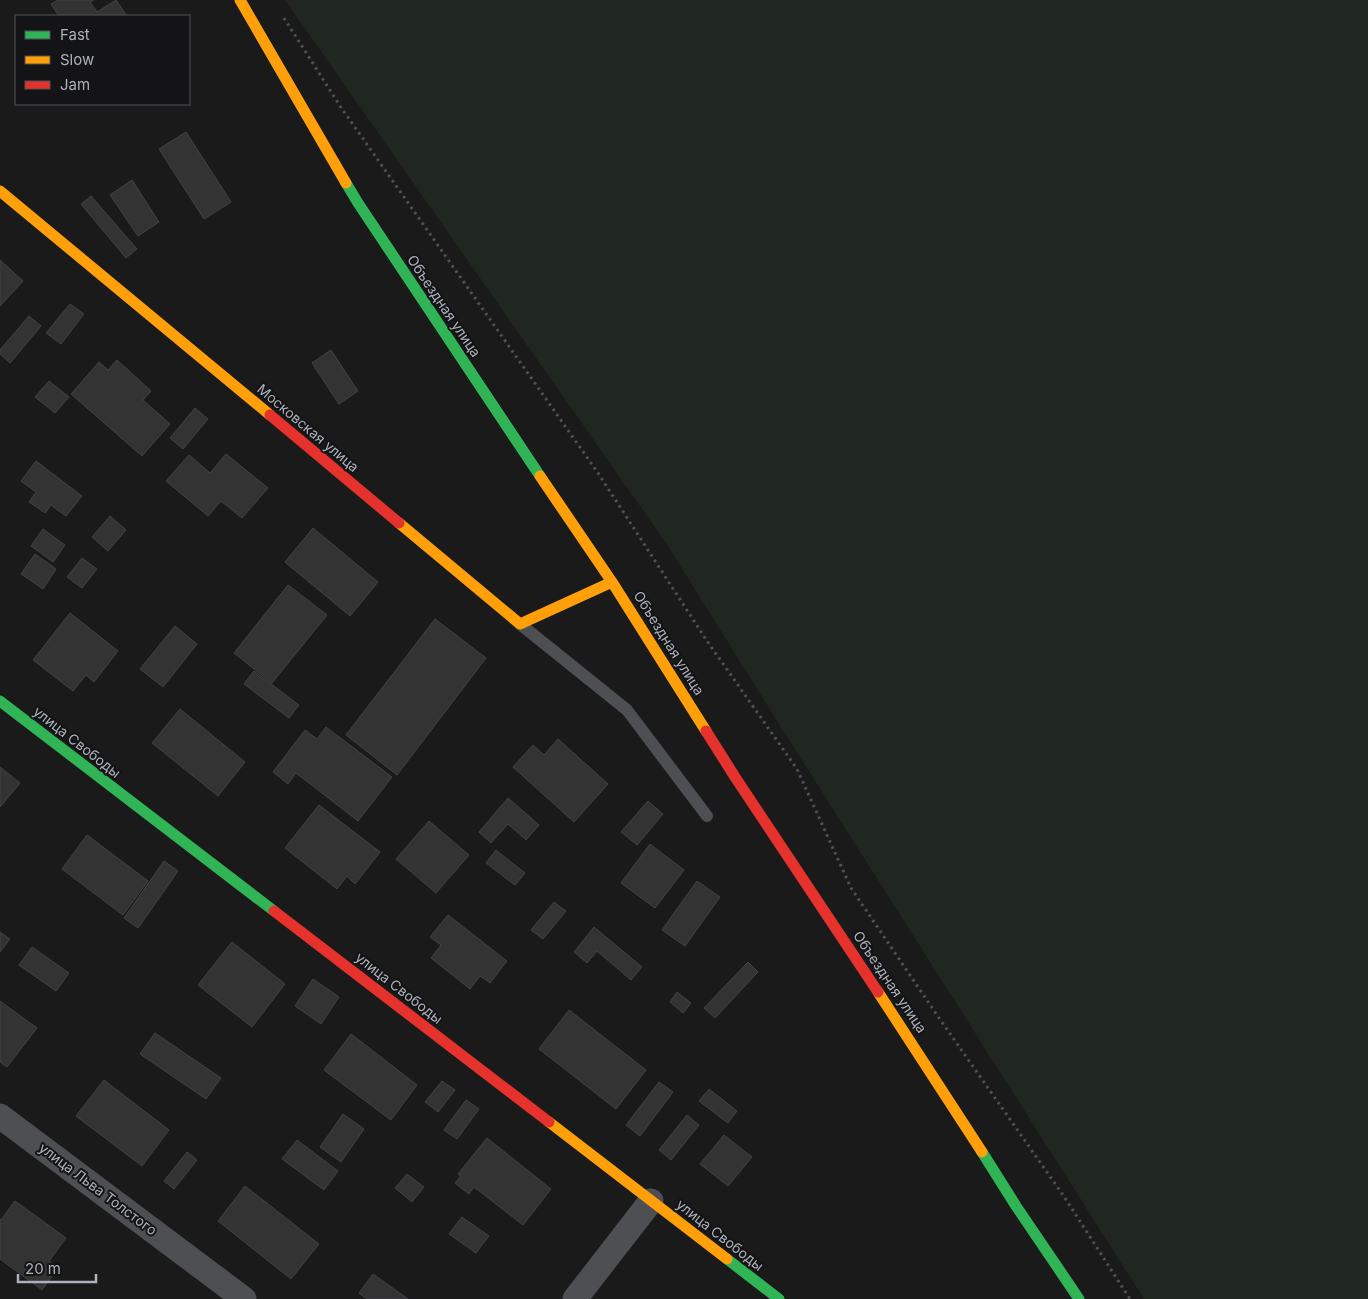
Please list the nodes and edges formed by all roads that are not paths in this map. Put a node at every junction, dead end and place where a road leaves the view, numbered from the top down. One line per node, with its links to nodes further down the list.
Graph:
1 (240, 0): 3 (street, Объездная улица)
2 (0, 191): 4 (street, Московская улица)
3 (612, 582): 4 (street); 12 (street, Объездная улица)
4 (520, 624): 6 (lane)
5 (0, 701): 8 (street, улица Свободы)
6 (707, 816)
7 (0, 1116): 9 (street, улица Льва Толстого)
8 (651, 1201): 10 (street); 11 (street, улица Свободы)
9 (244, 1299)
10 (575, 1299)
11 (779, 1299)
12 (1079, 1299)

